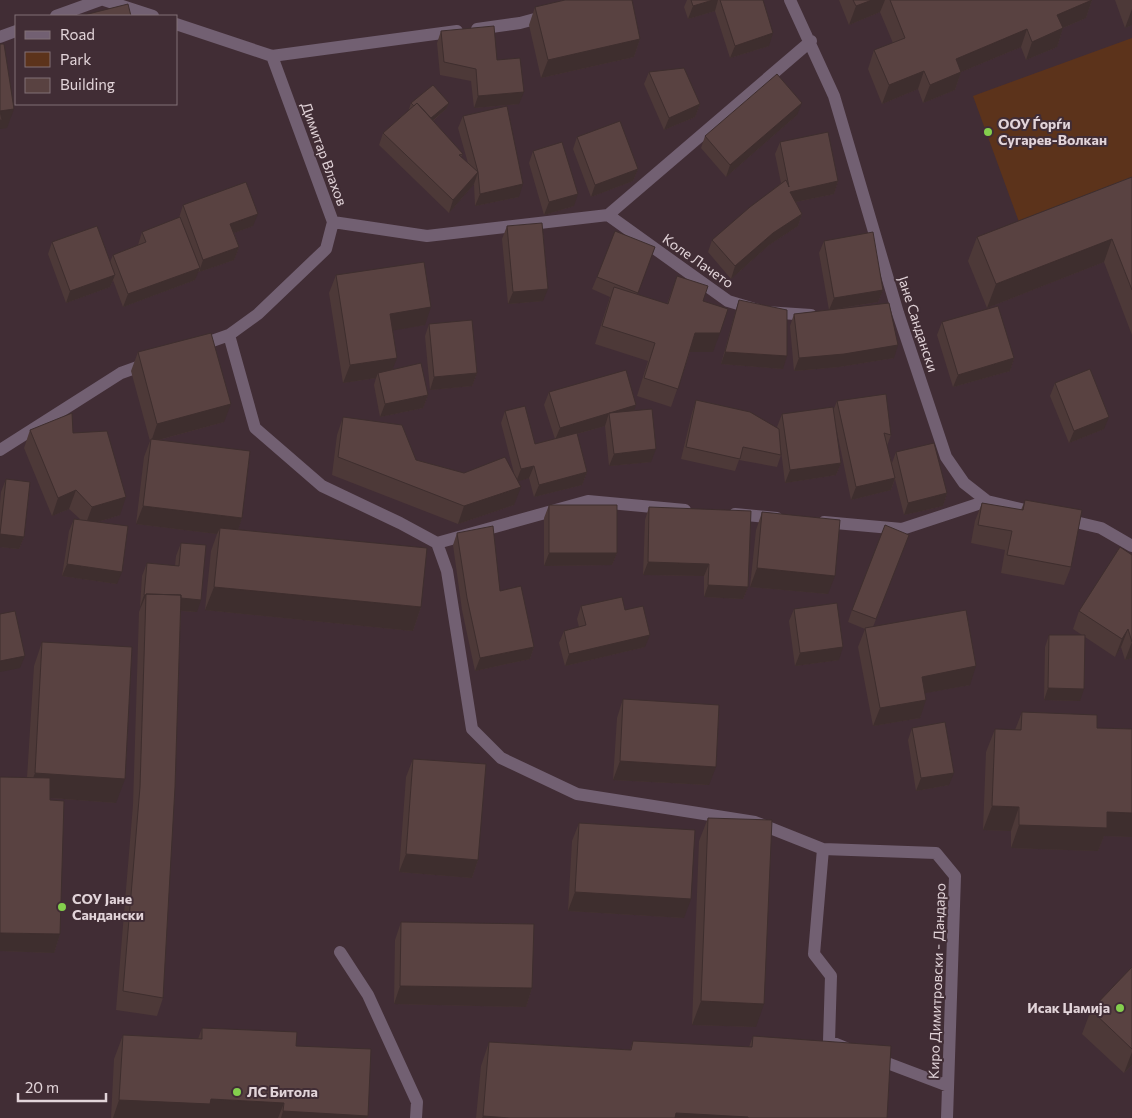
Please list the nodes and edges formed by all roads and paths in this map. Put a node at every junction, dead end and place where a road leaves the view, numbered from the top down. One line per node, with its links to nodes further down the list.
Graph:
1 (100, 0): 5 (street)
2 (104, 0): 6 (street)
3 (790, 0): 10 (street, Јане Сандански)
4 (556, 14): 11 (street)
5 (59, 15)
6 (150, 15)
7 (178, 25): 11 (street)
8 (15, 31): 9 (street)
9 (0, 37)
10 (810, 41): 12 (street); 19 (street, Јане Сандански)
11 (272, 56): 13 (street, Димитар Влахов)
12 (608, 215): 13 (street); 14 (street, Коле Лачето)
13 (333, 222): 15 (street, Димитар Влахов)
14 (820, 315)
15 (229, 335): 16 (street, Димитар Влахов); 24 (street)
16 (184, 351)
17 (157, 360): 18 (street)
18 (0, 450)
19 (987, 501): 23 (street); 25 (street, Јане Сандански)
20 (696, 510): 24 (street)
21 (725, 513): 22 (street)
22 (794, 519)
23 (814, 521)
24 (437, 543): 26 (street)
25 (1132, 546)
26 (823, 849): 28 (street, Киро Димитровски - Дандаро); 28 (street, Киро Димитровски - Дандаро)
27 (340, 952): 29 (street)
28 (948, 1086): 30 (street, Киро Димитровски - Дандаро)
29 (416, 1118)
30 (947, 1118)

